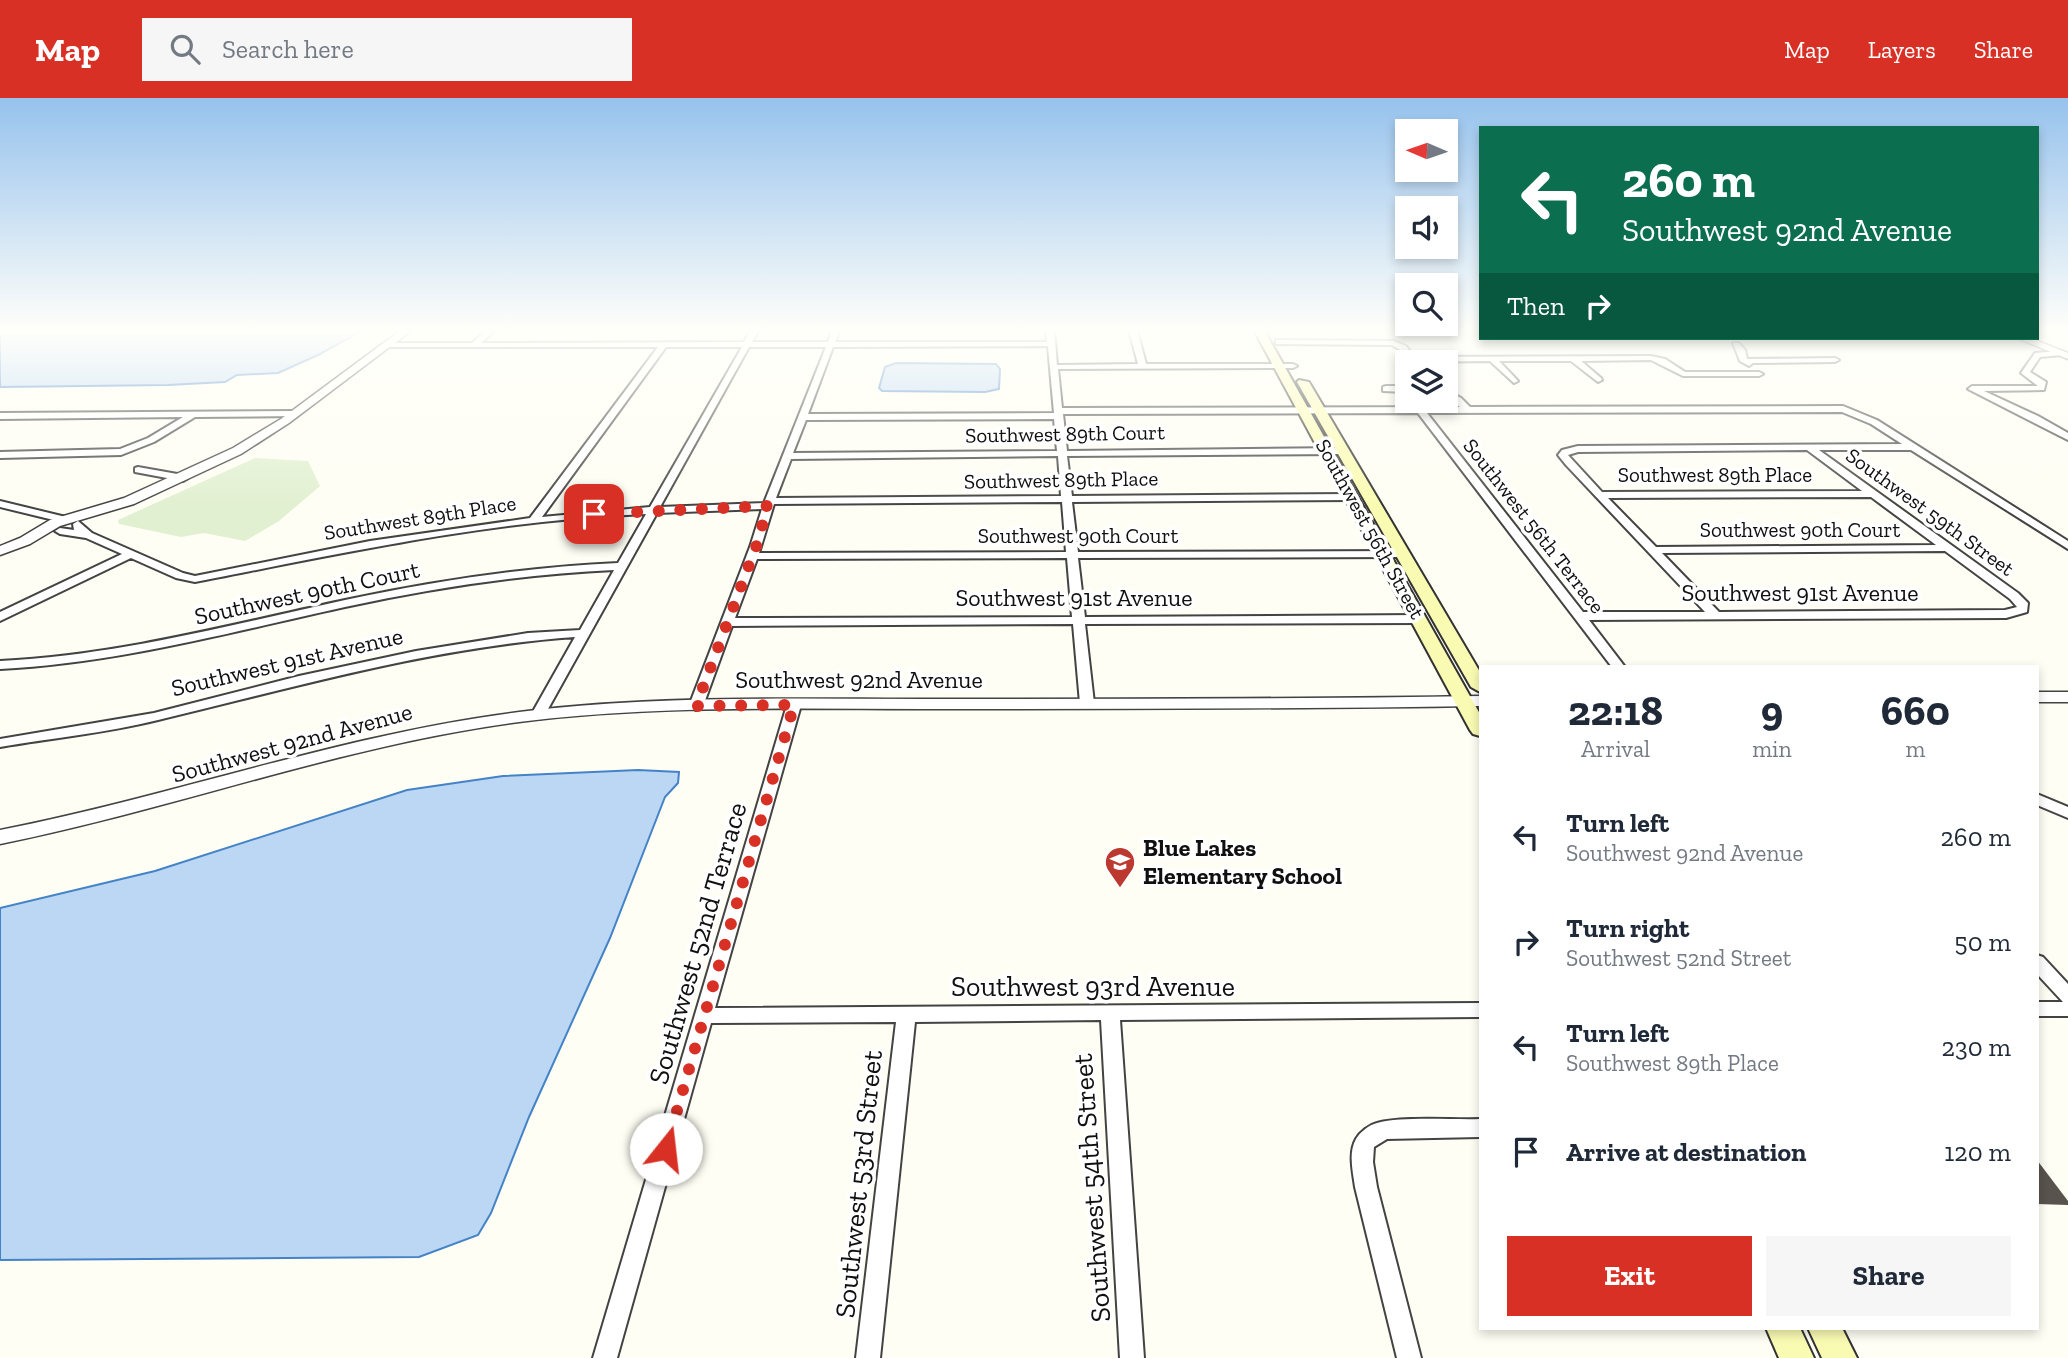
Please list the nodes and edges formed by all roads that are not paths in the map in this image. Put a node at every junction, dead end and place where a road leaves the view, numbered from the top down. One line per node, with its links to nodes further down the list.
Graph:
1 (328, 389): 19 (street)
2 (631, 389): 40 (street)
3 (722, 389): 39 (street)
4 (813, 389): 22 (street)
5 (1055, 389): 17 (street)
6 (1296, 389): 12 (main road, Southwest 56th Street)
7 (1304, 389): 16 (main road, Southwest 56th Street)
8 (1386, 389): 9 (street)
9 (1395, 389)
10 (1974, 389): 23 (street)
11 (1458, 400): 15 (street)
12 (1303, 408): 16 (street); 17 (street); 26 (main road, Southwest 56th Street)
13 (1395, 409): 16 (street)
14 (1458, 409): 15 (street)
15 (1467, 409): 25 (street)
16 (1319, 410): 27 (main road, Southwest 56th Street)
17 (1058, 413): 22 (street); 28 (street)
18 (1423, 413): 55 (street, Southwest 56th Terrace)
19 (294, 414): 20 (street); 32 (street)
20 (195, 415): 21 (street); 29 (street)
21 (0, 416)
22 (802, 417): 30 (street)
23 (2068, 437)
24 (1808, 447): 25 (street); 33 (street, Southwest 59th Street); 34 (street)
25 (1913, 447): 42 (street)
26 (1327, 451): 27 (street, Southwest 89th Court); 28 (street, Southwest 89th Court); 35 (main road, Southwest 56th Street)
27 (1343, 451): 48 (main road, Southwest 56th Street)
28 (1062, 453): 30 (street, Southwest 89th Court); 36 (street)
29 (0, 455)
30 (787, 456): 38 (street)
31 (138, 470): 32 (street)
32 (183, 478): 41 (street)
33 (1871, 494): 34 (street, Southwest 89th Place); 43 (street, Southwest 59th Street)
34 (1601, 495): 44 (street)
35 (1353, 498): 36 (street, Southwest 89th Place); 47 (main road, Southwest 56th Street)
36 (1067, 500): 38 (street, Southwest 89th Place); 49 (street)
37 (0, 504): 41 (street, Southwest 89th Place)
38 (769, 504): 39 (street, Southwest 89th Place); 50 (street)
39 (654, 510): 40 (street, Southwest 89th Place); 51 (street)
40 (534, 520): 46 (street, Southwest 89th Place)
41 (65, 525): 45 (street); 46 (street, Southwest 89th Place)
42 (2068, 546)
43 (1948, 548): 44 (street, Southwest 90th Court); 52 (street, Southwest 59th Street)
44 (1653, 550): 53 (street)
45 (0, 551)
46 (131, 554): 54 (street)
47 (1384, 554): 48 (street, Southwest 90th Court); 49 (street, Southwest 90th Court); 56 (main road, Southwest 56th Street)
48 (1404, 554): 62 (main road, Southwest 56th Street)
49 (1073, 555): 50 (street, Southwest 90th Court); 57 (street)
50 (753, 556): 58 (street)
51 (623, 566): 59 (street); 60 (street, Southwest 90th Court)
52 (2021, 611): 53 (street, Southwest 91st Avenue)
53 (1716, 616): 55 (street, Southwest 91st Avenue)
54 (0, 617)
55 (1579, 617): 61 (street, Southwest 56th Terrace)
56 (1420, 619): 57 (street, Southwest 91st Avenue); 65 (main road, Southwest 56th Street)
57 (1079, 621): 58 (street, Southwest 91st Avenue); 66 (street)
58 (728, 622): 68 (street)
59 (585, 633): 69 (street); 71 (street, Southwest 91st Avenue)
60 (0, 665)
61 (1617, 665)
62 (1479, 685)
63 (2039, 697): 64 (street)
64 (2068, 697)
65 (1473, 701): 66 (street, Southwest 92nd Avenue); 70 (main road, Southwest 56th Street)
66 (1087, 704): 67 (street, Southwest 92nd Avenue)
67 (794, 705): 68 (street, Southwest 92nd Avenue); 81 (street, Southwest 52nd Terrace)
68 (696, 706): 69 (street, Southwest 92nd Avenue)
69 (538, 715): 74 (street, Southwest 92nd Avenue)
70 (1479, 726)
71 (0, 743)
72 (2042, 801): 73 (street)
73 (2068, 813)
74 (0, 838)
75 (2039, 964): 76 (street)
76 (2068, 996)
77 (2039, 1009): 78 (street)
78 (2068, 1009)
79 (1479, 1010): 80 (street, Southwest 93rd Avenue)
80 (1110, 1014): 82 (street, Southwest 93rd Avenue); 88 (street, Southwest 54th Street)
81 (705, 1016): 82 (street, Southwest 93rd Avenue); 86 (street, Southwest 52nd Terrace)
82 (906, 1016): 87 (street, Southwest 53rd Street)
83 (1479, 1128): 89 (street)
84 (1783, 1330): 90 (main road)
85 (1825, 1330): 91 (main road)
86 (605, 1358)
87 (869, 1358)
88 (1132, 1358)
89 (1409, 1358)
90 (1797, 1358)
91 (1840, 1358)

